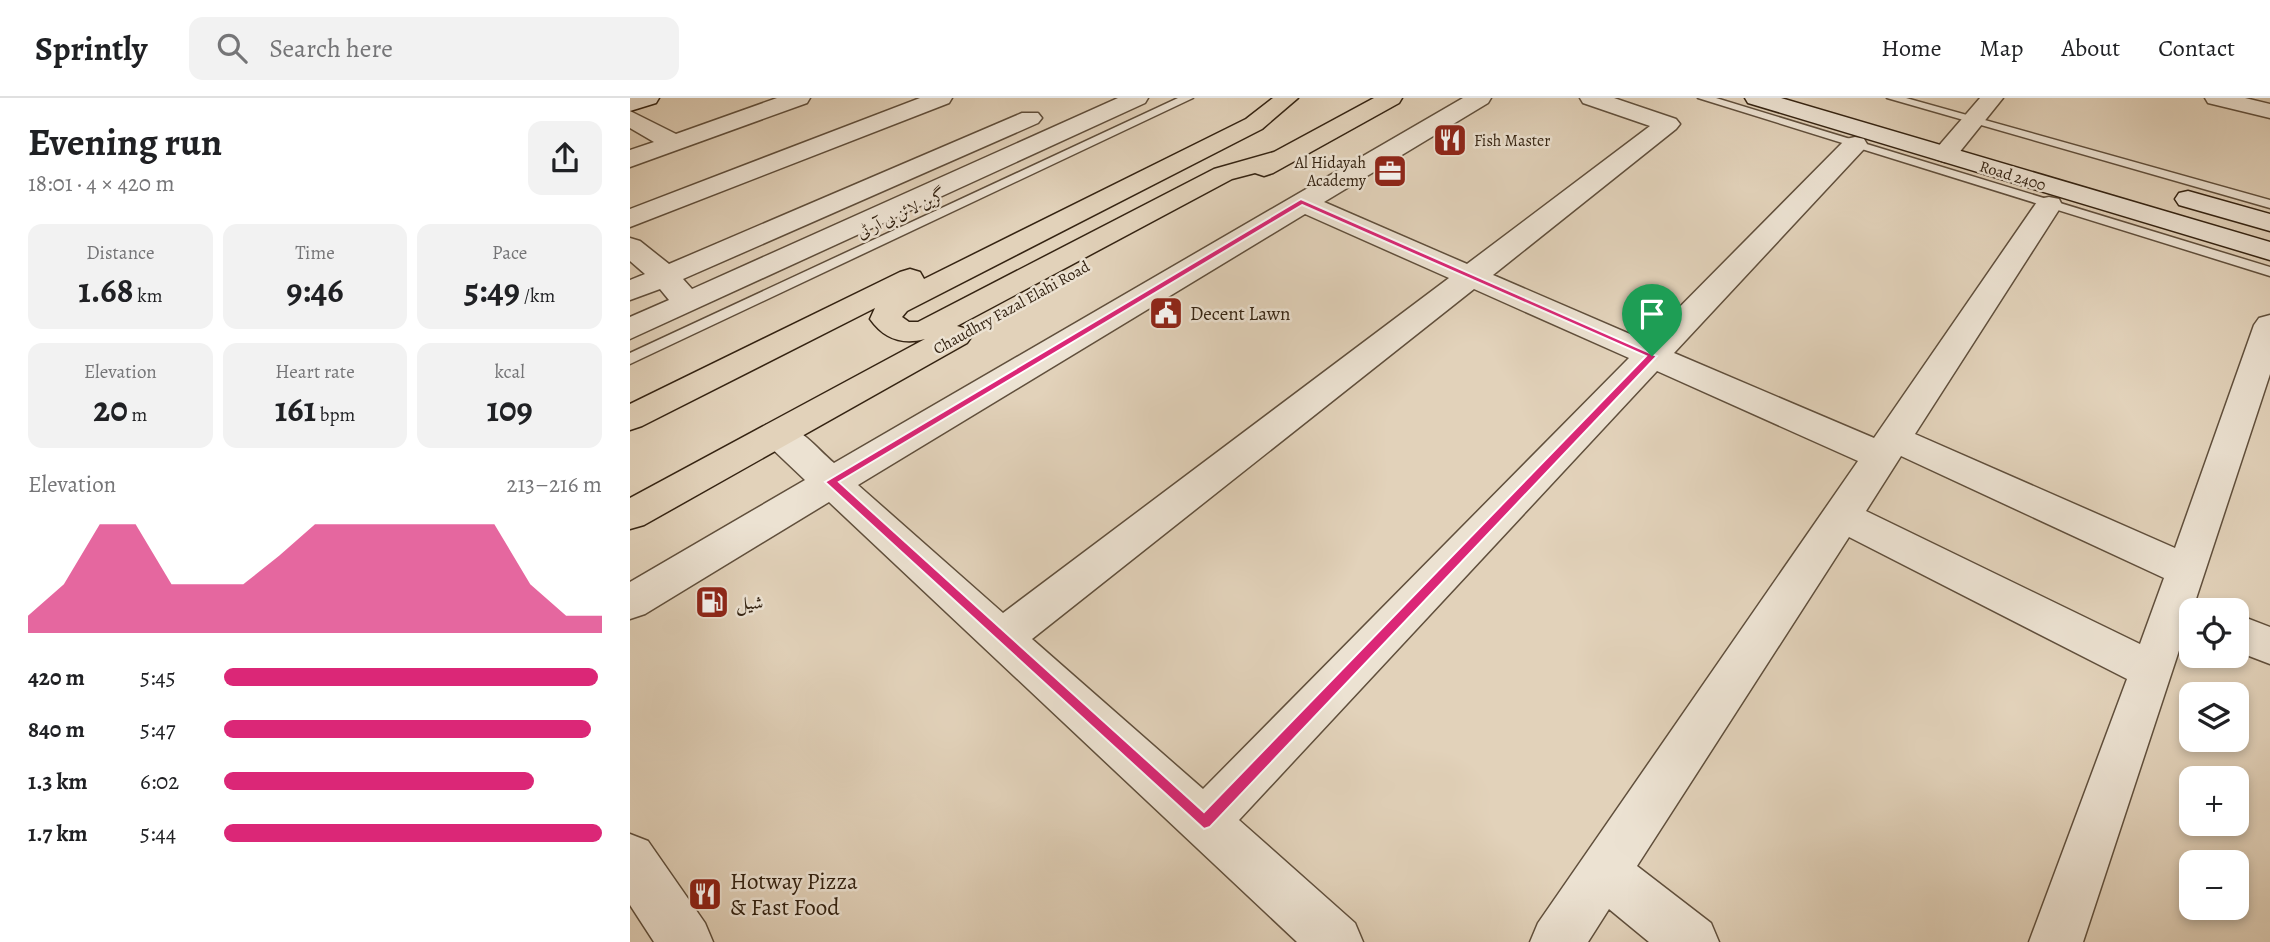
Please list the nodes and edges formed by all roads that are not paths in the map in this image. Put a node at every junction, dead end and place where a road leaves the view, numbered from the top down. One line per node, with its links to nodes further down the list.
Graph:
1 (648, 98): 17 (street)
2 (799, 98): 22 (street)
3 (941, 98): 30 (street)
4 (1187, 98): 42 (lane, گرین لائن بی آر ٹی)
5 (1272, 98): 43 (main road)
6 (1286, 98): 25 (main road)
7 (1391, 98): 25 (main road, Chaudhry Fazal Elahi Road)
8 (1480, 98): 27 (street)
9 (1591, 98): 36 (street)
10 (1704, 98): 23 (lane)
11 (1756, 98): 24 (street, Road 2400)
12 (1836, 98): 21 (street, Road 2400)
13 (1893, 98): 21 (lane)
14 (1992, 98): 21 (street)
15 (2216, 98): 19 (street)
16 (1127, 100): 38 (street)
17 (630, 104)
18 (1064, 104): 35 (street)
19 (2270, 111)
20 (630, 118): 22 (street)
21 (1968, 127): 24 (street); 28 (lane); 31 (street, Road 2400)
22 (674, 143): 26 (street)
23 (1855, 144): 29 (lane); 41 (street)
24 (1945, 154): 33 (street, Road 2400)
25 (1285, 157): 44 (main road, Chaudhry Fazal Elahi Road)
26 (630, 159)
27 (1301, 202): 36 (street); 46 (street)
28 (2270, 204)
29 (2049, 205): 34 (lane); 45 (street)
30 (630, 219)
31 (2270, 223)
32 (630, 247): 35 (street)
33 (2270, 251)
34 (2270, 272)
35 (666, 276): 37 (street); 38 (street)
36 (1471, 276): 41 (street); 52 (street)
37 (630, 291)
38 (687, 303): 40 (street)
39 (2270, 325): 49 (street)
40 (630, 329)
41 (1652, 356): 45 (street); 55 (street)
42 (630, 359)
43 (630, 418)
44 (778, 434): 46 (street); 47 (main road, Chaudhry Fazal Elahi Road)
45 (1887, 447): 48 (street); 49 (street)
46 (831, 482): 50 (street); 52 (street)
47 (630, 515)
48 (1841, 516): 54 (street); 57 (street)
49 (2185, 596): 54 (street)
50 (630, 602)
51 (2249, 637): 53 (street)
52 (1002, 638): 55 (street)
53 (2270, 646)
54 (2152, 671): 62 (street)
55 (1204, 822): 59 (street)
56 (630, 859): 58 (street)
57 (1604, 872): 60 (street); 61 (street)
58 (686, 942)
59 (1336, 942)
60 (1557, 942)
61 (1692, 942)
62 (2056, 942)

